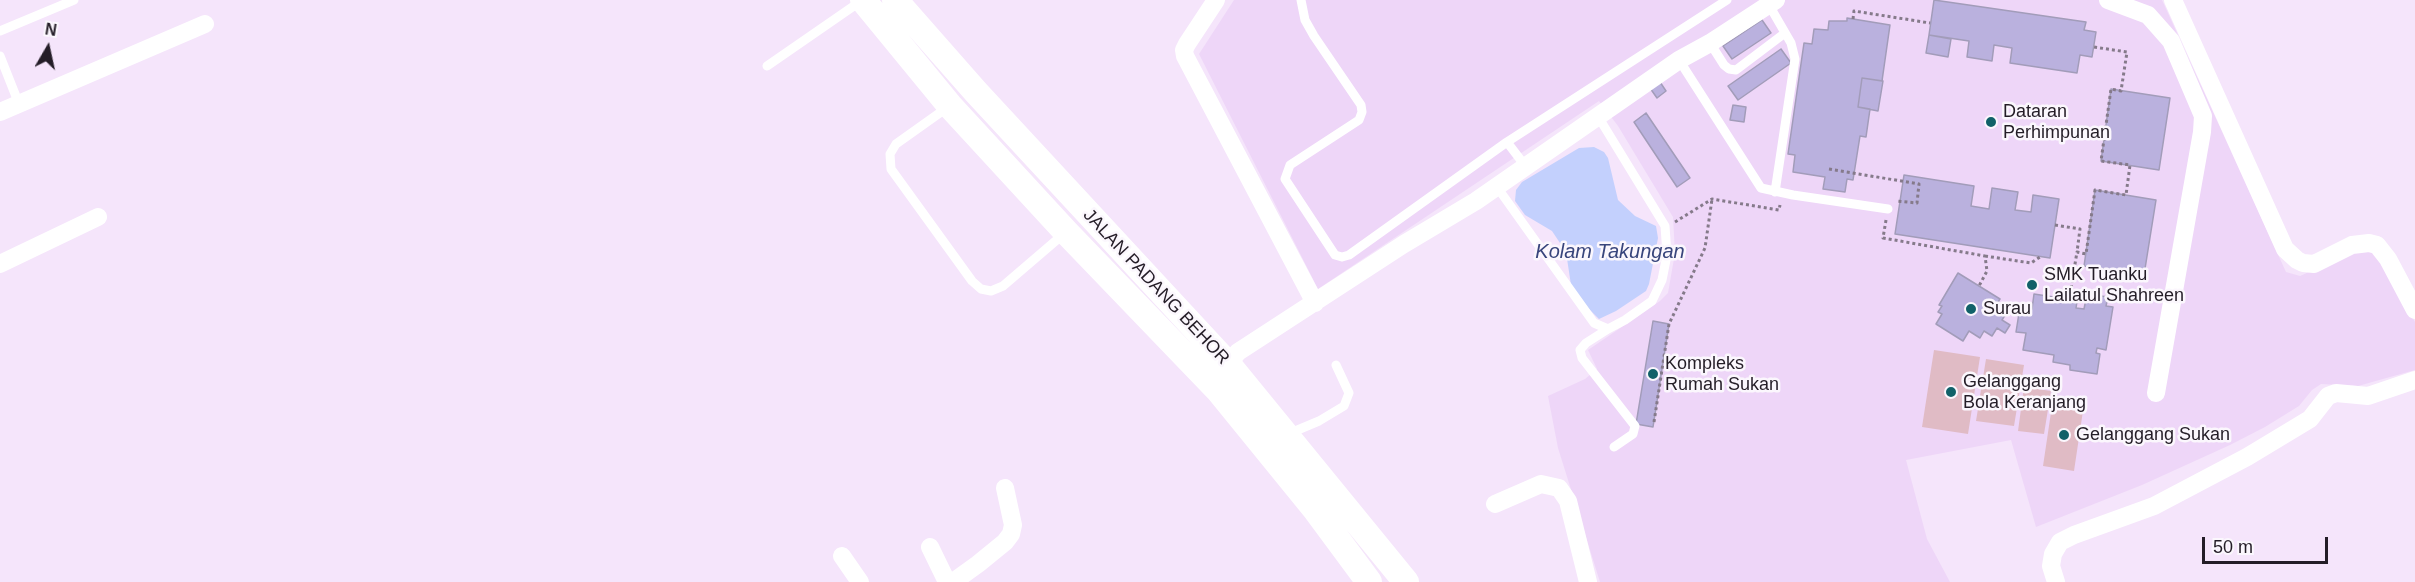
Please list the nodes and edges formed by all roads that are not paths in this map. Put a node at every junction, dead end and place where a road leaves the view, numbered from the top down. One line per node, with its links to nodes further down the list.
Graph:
1 (74, 0): 11 (lane)
2 (863, 0): 16 (lane); 18 (main road, JALAN PADANG BEHOR)
3 (895, 0): 32 (main road, JALAN PADANG BEHOR)
4 (1216, 0): 29 (street)
5 (1301, 0): 21 (lane)
6 (1727, 0): 21 (lane)
7 (2108, 0): 36 (street)
8 (2173, 0): 30 (street)
9 (1772, 2): 12 (lane); 13 (street)
10 (205, 24): 17 (street)
11 (0, 31)
12 (1785, 33): 13 (lane); 24 (lane)
13 (1710, 43): 15 (street)
14 (0, 56): 17 (lane)
15 (1679, 60): 20 (street); 24 (lane)
16 (768, 66)
17 (19, 104): 19 (street)
18 (950, 106): 27 (main road, JALAN PADANG BEHOR); 27 (lane)
19 (0, 112)
20 (1599, 118): 22 (street); 31 (lane)
21 (1508, 142): 22 (lane)
22 (1526, 166): 23 (street)
23 (1497, 187): 29 (street); 31 (lane)
24 (1775, 192): 25 (lane)
25 (1888, 209)
26 (98, 217): 28 (street)
27 (1066, 232): 35 (main road, JALAN PADANG BEHOR)
28 (0, 264)
29 (1315, 303): 32 (street)
30 (2415, 310)
31 (1608, 329): 38 (lane)
32 (1228, 364): 35 (main road); 37 (main road, JALAN PADANG BEHOR)
33 (1336, 365): 37 (lane)
34 (2415, 380): 49 (street)
35 (1219, 391): 46 (main road, JALAN PADANG BEHOR)
36 (2156, 393)
37 (1286, 435): 47 (main road, JALAN PADANG BEHOR)
38 (1614, 447)
39 (1005, 488): 45 (street)
40 (1495, 504): 48 (street)
41 (930, 547): 44 (street)
42 (842, 556): 43 (street)
43 (860, 582)
44 (947, 582)
45 (953, 582)
46 (1369, 582)
47 (1406, 582)
48 (1588, 582)
49 (2056, 582)

